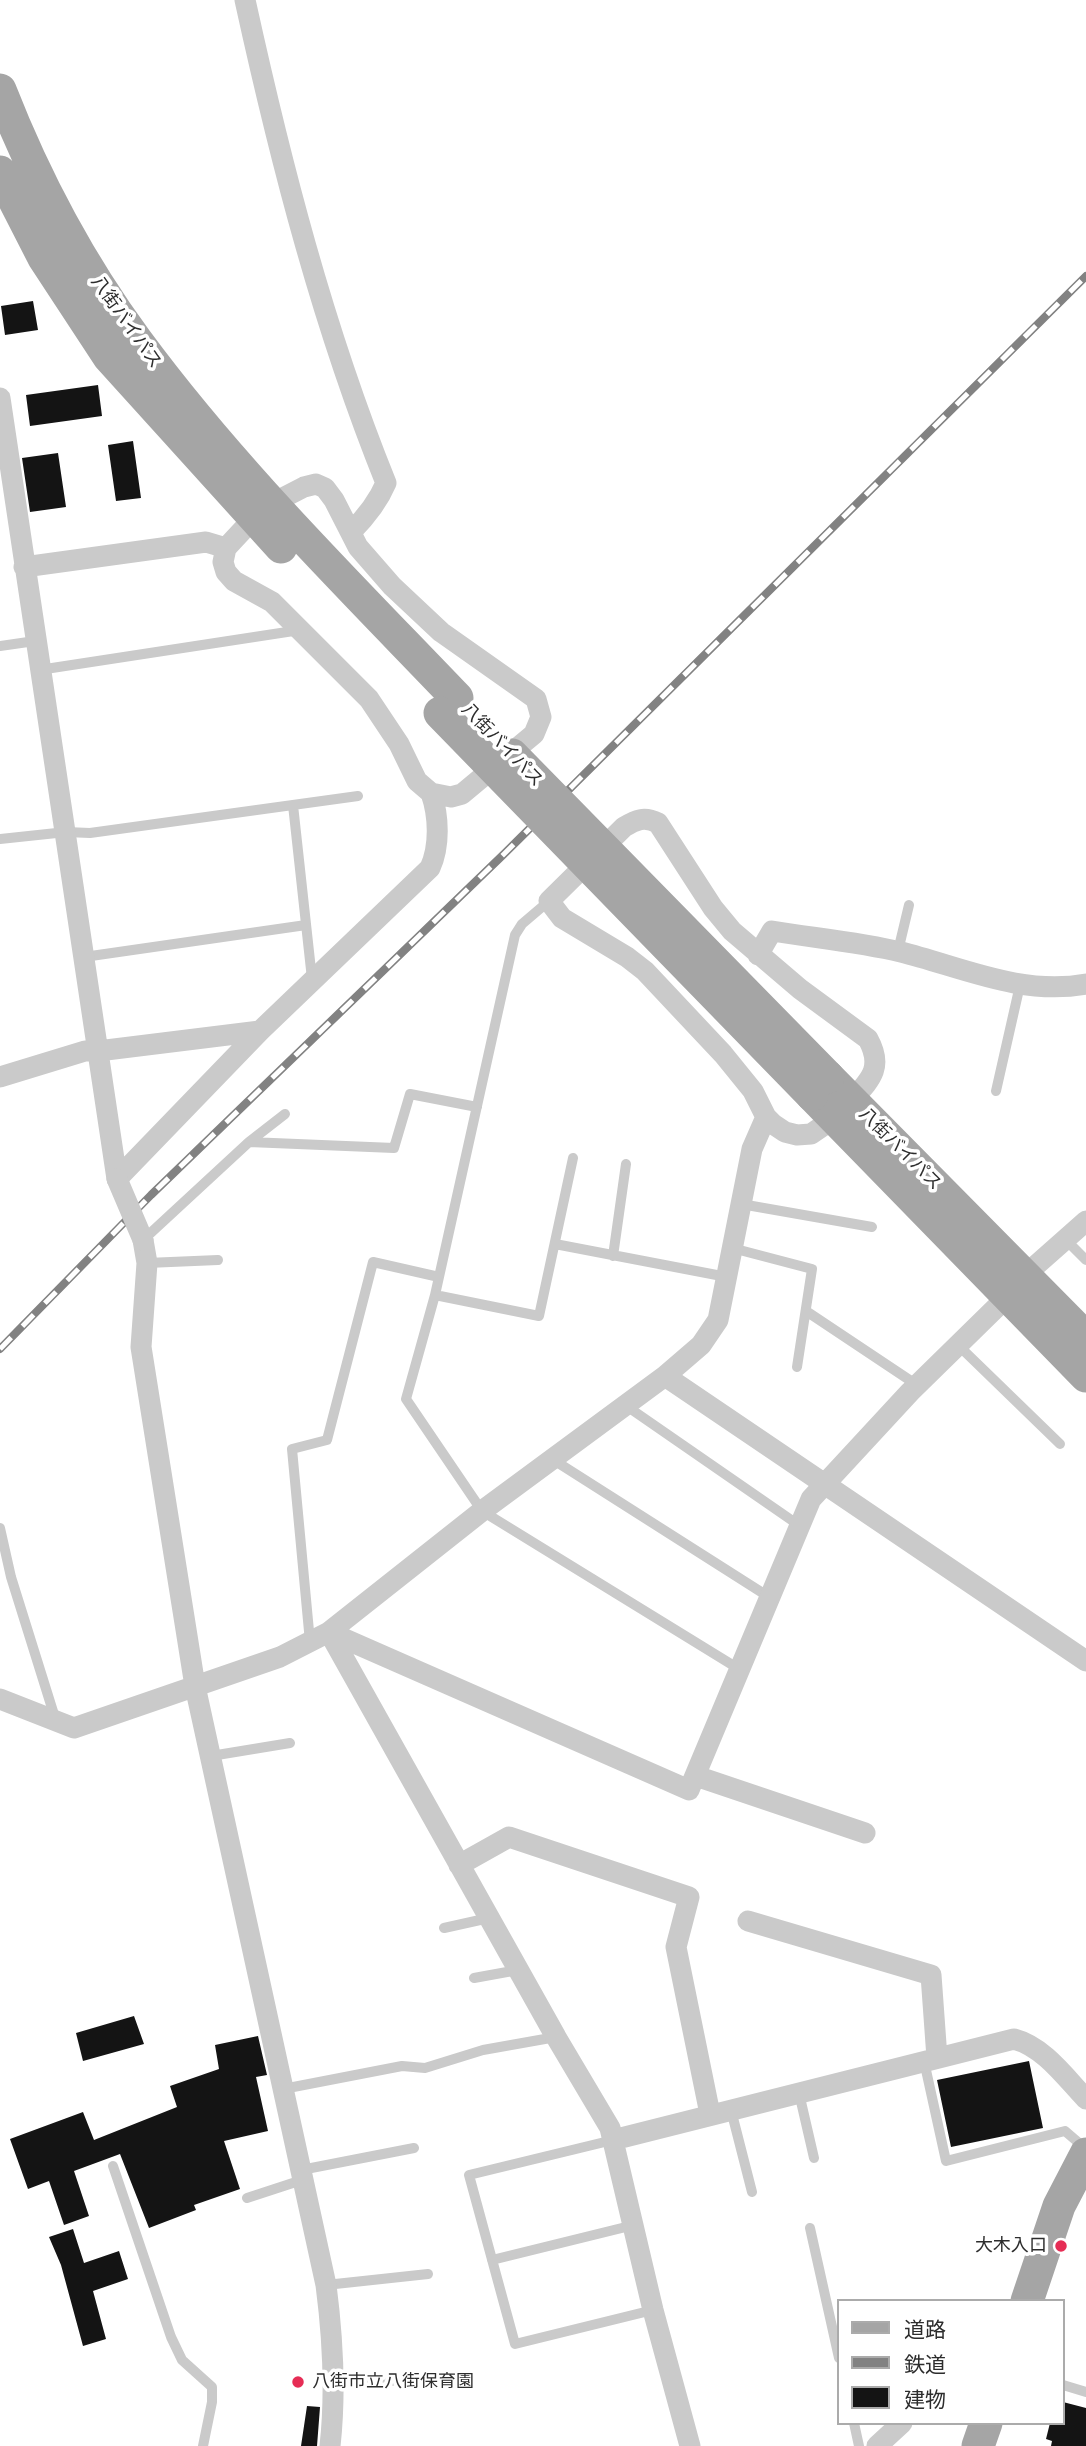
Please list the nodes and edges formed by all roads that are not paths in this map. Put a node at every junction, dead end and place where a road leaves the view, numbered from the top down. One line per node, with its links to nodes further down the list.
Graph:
1 (245, 0): 7 (street)
2 (0, 90): 6 (main road, 八街バイパス)
3 (0, 172): 6 (main road, 八街バイパス)
4 (0, 398): 5 (street)
5 (7, 504): 9 (street)
6 (262, 511): 7 (street); 8 (street); 32 (main road, 八街バイパス, bridge)
7 (351, 532): 14 (street)
8 (226, 548): 9 (street); 10 (street)
9 (24, 567): 11 (street)
10 (300, 630): 13 (lane); 14 (street)
11 (35, 641): 12 (lane); 13 (street)
12 (0, 646)
13 (39, 670): 17 (street)
14 (431, 793): 25 (street)
15 (358, 796): 16 (lane)
16 (293, 805): 17 (lane); 21 (lane)
17 (66, 832): 18 (lane); 24 (street)
18 (0, 839)
19 (549, 901): 23 (street); 33 (lane); 35 (street)
20 (909, 905): 22 (lane)
21 (306, 925): 24 (lane); 25 (lane)
22 (898, 951): 23 (street); 27 (street)
23 (758, 955): 32 (street)
24 (84, 957): 29 (street)
25 (312, 979): 28 (street)
26 (1086, 984): 27 (street)
27 (1020, 985): 31 (lane)
28 (260, 1031): 29 (street); 39 (street)
29 (97, 1052): 30 (street); 39 (street)
30 (0, 1077)
31 (996, 1091)
32 (831, 1098): 35 (street); 53 (main road, 八街バイパス)
33 (477, 1107): 36 (lane); 51 (lane)
34 (285, 1114): 36 (lane)
35 (766, 1117): 40 (street)
36 (249, 1142): 43 (lane)
37 (573, 1157): 45 (lane)
38 (626, 1164): 47 (lane)
39 (117, 1179): 43 (street, bridge)
40 (741, 1204): 42 (lane); 46 (street)
41 (1086, 1221): 44 (street)
42 (872, 1227)
43 (143, 1240): 50 (street)
44 (1066, 1240): 49 (lane); 53 (street)
45 (555, 1244): 47 (lane); 54 (lane)
46 (732, 1248): 52 (street); 55 (lane)
47 (613, 1255): 52 (lane)
48 (218, 1260): 50 (lane)
49 (1086, 1260)
50 (147, 1263): 73 (street)
51 (439, 1277): 54 (lane); 70 (lane)
52 (727, 1277): 59 (street)
53 (1017, 1285): 56 (main road, 八街バイパス); 57 (street); 60 (main road, 八街バイパス)
54 (435, 1295): 66 (lane)
55 (806, 1311): 58 (lane); 61 (lane)
56 (1086, 1338)
57 (959, 1346): 61 (street); 63 (lane)
58 (797, 1367)
59 (665, 1376): 62 (street); 65 (street)
60 (1086, 1376)
61 (917, 1385): 65 (street)
62 (625, 1405): 64 (street); 67 (lane)
63 (1060, 1444)
64 (552, 1460): 66 (street); 69 (lane)
65 (824, 1483): 67 (street); 71 (street)
66 (482, 1511): 70 (street); 72 (lane)
67 (800, 1526): 69 (street)
68 (0, 1528): 75 (lane)
69 (769, 1597): 72 (street)
70 (320, 1637): 73 (street); 78 (street); 80 (street)
71 (1086, 1661)
72 (739, 1669): 78 (street)
73 (195, 1686): 75 (street); 77 (street)
74 (0, 1699): 75 (street)
75 (56, 1721)
76 (290, 1743): 77 (lane)
77 (211, 1756): 88 (street)
78 (696, 1776): 79 (street)
79 (865, 1833)
80 (459, 1865): 81 (street); 91 (street)
81 (489, 1918): 83 (lane); 84 (street)
82 (748, 1921): 87 (street)
83 (444, 1928)
84 (519, 1970): 85 (lane); 86 (street)
85 (474, 1978)
86 (556, 2037): 88 (lane); 92 (street)
87 (932, 2064): 89 (street); 90 (street); 96 (lane)
88 (283, 2089): 97 (street)
89 (799, 2092): 91 (street); 94 (lane)
90 (1086, 2099)
91 (720, 2111): 92 (street); 98 (lane)
92 (613, 2140): 100 (street); 102 (lane)
93 (414, 2148): 97 (lane)
94 (814, 2158)
95 (113, 2166): 115 (lane)
96 (1082, 2167): 105 (main road)
97 (302, 2175): 99 (lane); 104 (street)
98 (752, 2192)
99 (247, 2198)
100 (634, 2225): 102 (lane); 106 (street)
101 (810, 2228): 107 (lane)
102 (492, 2260): 106 (lane)
103 (428, 2274): 104 (lane)
104 (326, 2285): 108 (street)
105 (1028, 2299)
106 (653, 2310): 117 (street)
107 (838, 2354)
108 (333, 2379): 109 (lane); 116 (street)
109 (443, 2382)
110 (1065, 2386): 111 (lane)
111 (1086, 2392)
112 (854, 2425): 118 (lane)
113 (900, 2425): 119 (street)
114 (985, 2425): 120 (main road)
115 (203, 2446)
116 (330, 2446)
117 (690, 2446)
118 (859, 2446)
119 (877, 2446)
120 (978, 2446)

